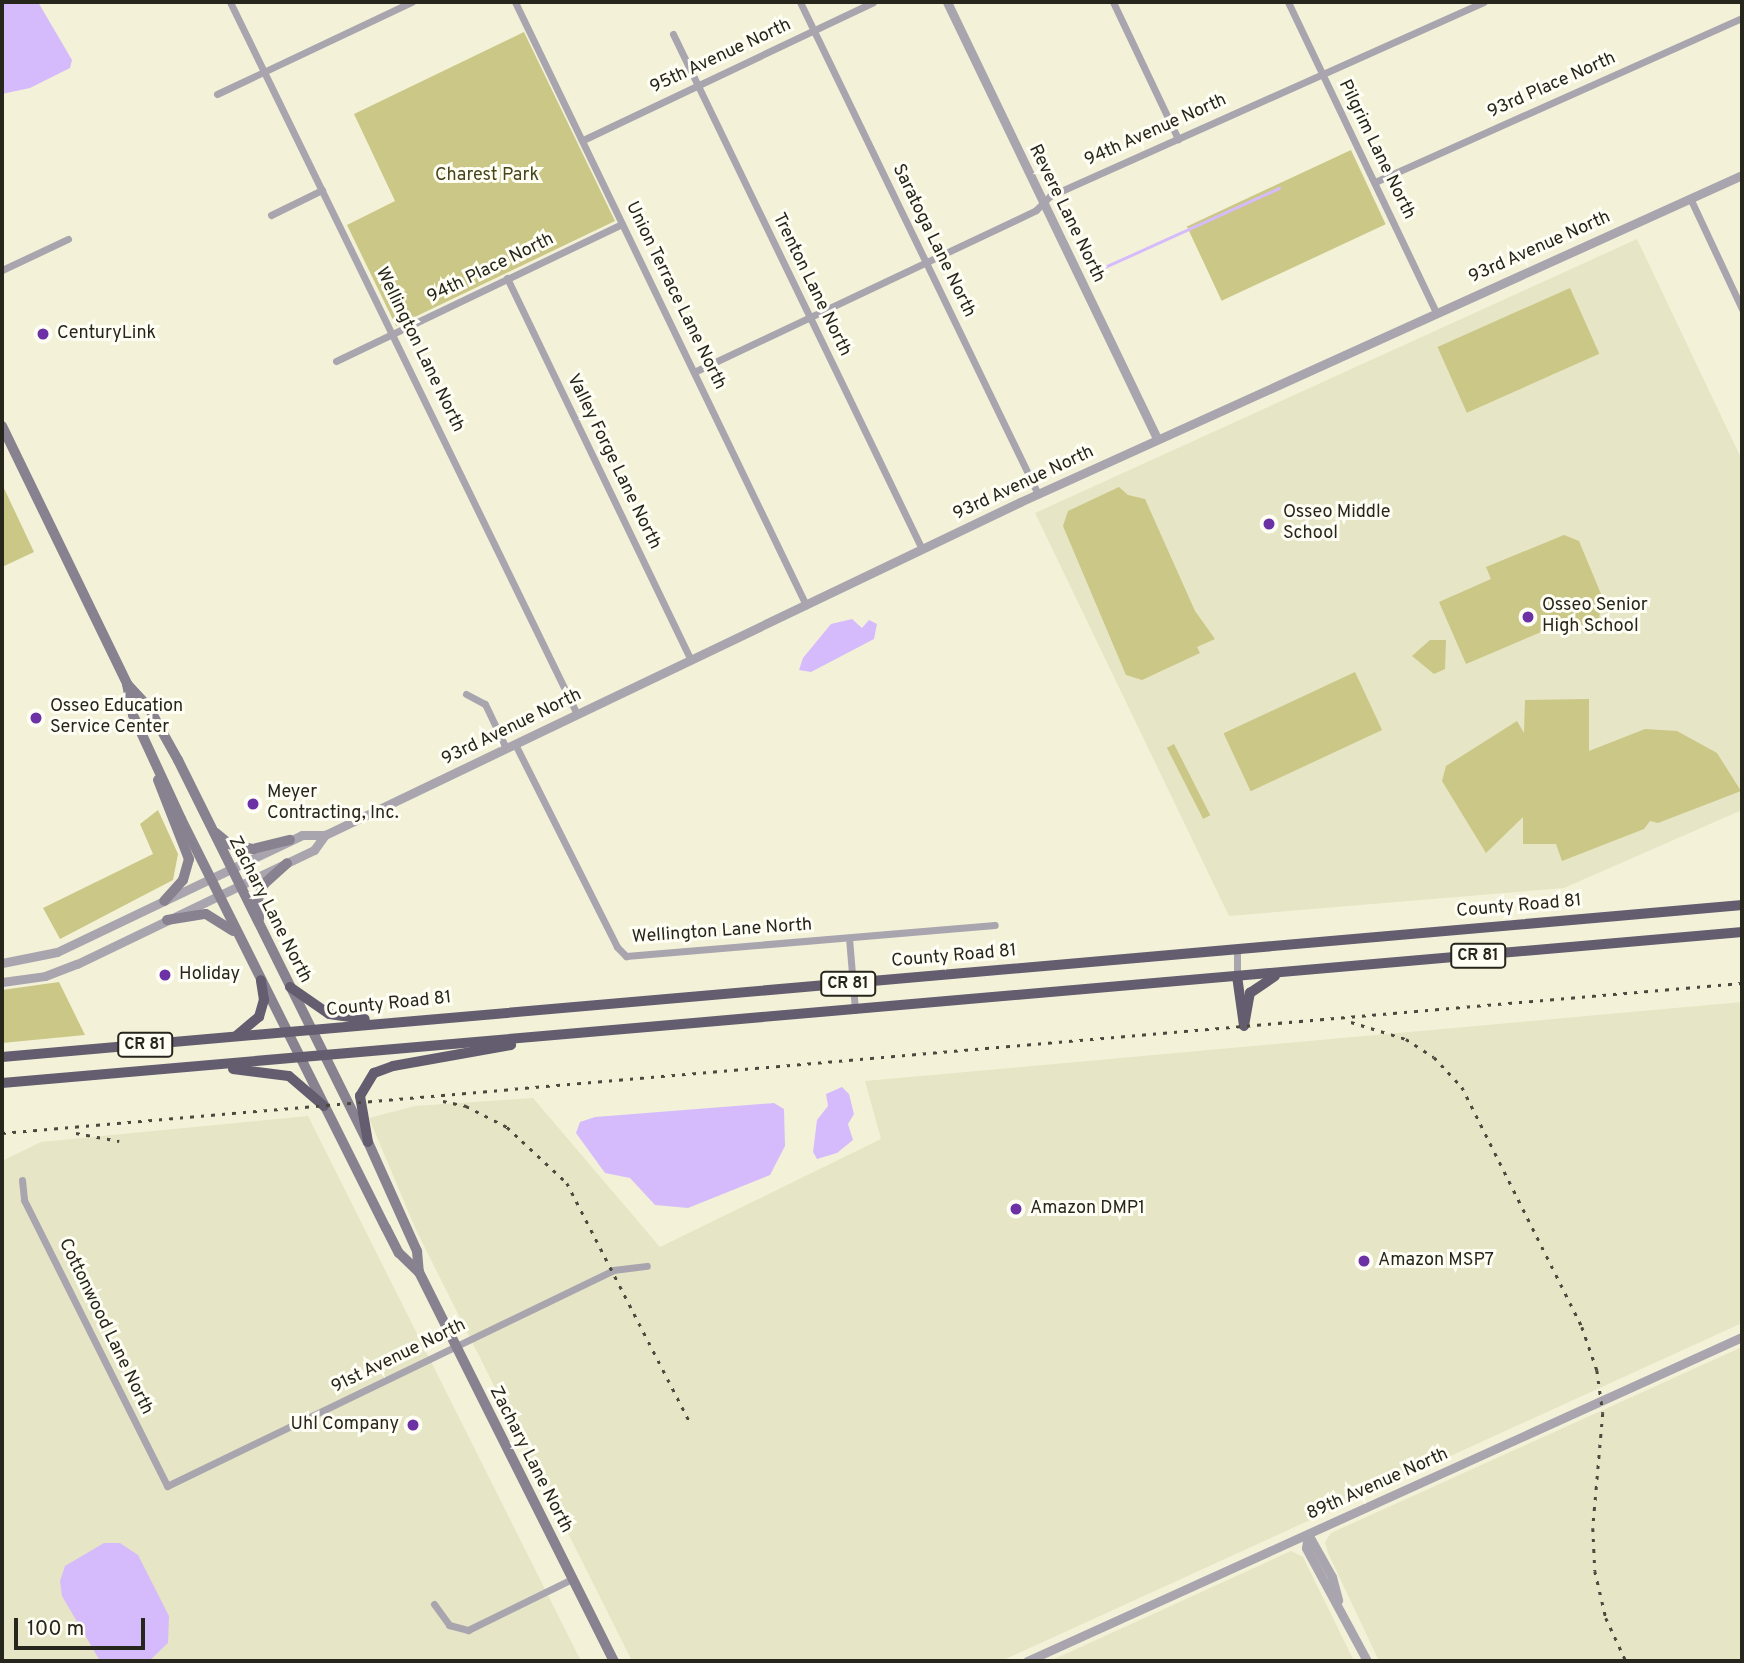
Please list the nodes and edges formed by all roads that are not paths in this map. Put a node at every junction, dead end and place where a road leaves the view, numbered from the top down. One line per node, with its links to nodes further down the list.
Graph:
1 (230, 2): 13 (street, Wellington Lane North)
2 (412, 2): 13 (street)
3 (515, 2): 18 (street, Union Terrace Lane North)
4 (800, 2): 11 (street, Saratoga Lane North)
5 (873, 2): 11 (street, 95th Avenue North)
6 (947, 2): 23 (street, Revere Lane North)
7 (1113, 2): 17 (street)
8 (1288, 2): 14 (street, Pilgrim Lane North)
9 (1484, 2): 14 (street, 94th Avenue North)
10 (1742, 18): 20 (street, 93rd Place North)
11 (814, 30): 15 (street, 95th Avenue North); 27 (street, Saratoga Lane North)
12 (673, 34): 15 (street, Trenton Lane North)
13 (264, 72): 16 (street); 21 (street, Wellington Lane North)
14 (1322, 74): 17 (street, 94th Avenue North); 20 (street, Pilgrim Lane North)
15 (697, 86): 18 (street, 95th Avenue North); 32 (street, Trenton Lane North)
16 (217, 94)
17 (1178, 139): 23 (street, 94th Avenue North)
18 (583, 140): 25 (street, Union Terrace Lane North)
19 (1742, 175): 22 (street, 93rd Avenue North)
20 (1375, 182): 31 (street, Pilgrim Lane North)
21 (322, 190): 24 (street); 33 (street, Wellington Lane North)
22 (1690, 198): 30 (street); 31 (street, 93rd Avenue North)
23 (1043, 203): 27 (street, 94th Avenue North); 37 (street, Revere Lane North)
24 (271, 215)
25 (622, 224): 29 (street, 94th Place North); 35 (street, Union Terrace Lane North)
26 (68, 239): 28 (street)
27 (926, 262): 32 (street, 94th Avenue North); 38 (street, Saratoga Lane North)
28 (2, 270)
29 (507, 278): 33 (street, 94th Place North); 41 (street, Valley Forge Lane North)
30 (1742, 309)
31 (1436, 312): 37 (street, 93rd Avenue North)
32 (809, 317): 35 (street, 94th Avenue North); 39 (street, Trenton Lane North)
33 (393, 333): 34 (street, 94th Place North); 44 (street, Wellington Lane North)
34 (336, 361)
35 (694, 372): 40 (street, Union Terrace Lane North)
36 (2, 426): 42 (main road, Zachary Lane North)
37 (1157, 439): 38 (street, 93rd Avenue North)
38 (1038, 494): 39 (street, 93rd Avenue North)
39 (922, 549): 40 (street, 93rd Avenue North)
40 (806, 605): 41 (street, 93rd Avenue North)
41 (691, 660): 44 (street, 93rd Avenue North)
42 (127, 684): 47 (main road, Zachary Lane North); 48 (main road, Zachary Lane North)
43 (466, 694): 46 (street)
44 (577, 714): 45 (street, 93rd Avenue North)
45 (515, 744): 46 (street, 93rd Avenue North); 62 (street, Wellington Lane North)
46 (506, 748): 49 (street, 93rd Avenue North)
47 (158, 772): 53 (main road, Zachary Lane North); 56 (main road)
48 (210, 827): 50 (main road); 52 (main road, Zachary Lane North)
49 (325, 835): 50 (street, 93rd Avenue North); 51 (street, 93rd Avenue North)
50 (290, 840): 52 (street, 93rd Avenue North)
51 (287, 863): 54 (street, 93rd Avenue North); 60 (main road)
52 (230, 869): 53 (street, 93rd Avenue North); 54 (main road, Zachary Lane North)
53 (210, 879): 55 (main road, Zachary Lane North); 56 (street, 93rd Avenue North)
54 (238, 885): 55 (street, 93rd Avenue North); 60 (main road, Zachary Lane North)
55 (218, 895): 58 (street, 93rd Avenue North); 63 (main road, Zachary Lane North)
56 (164, 901): 65 (street, 93rd Avenue North)
57 (1742, 905): 64 (highway, County Road 81 / CR 81)
58 (167, 920): 63 (main road); 69 (street, 93rd Avenue North)
59 (995, 925): 62 (street, Wellington Lane North)
60 (261, 930): 71 (main road, Zachary Lane North)
61 (1742, 932): 66 (highway, CR 81)
62 (849, 937): 70 (street)
63 (242, 942): 68 (main road, Zachary Lane North)
64 (1237, 950): 67 (street); 70 (highway, County Road 81 / CR 81)
65 (2, 963)
66 (1287, 973): 67 (highway, CR 81); 67 (highway)
67 (1237, 976): 72 (highway, CR 81)
68 (261, 980): 75 (main road, Zachary Lane North); 77 (highway)
69 (2, 982)
70 (853, 983): 72 (street); 73 (highway, County Road 81 / CR 81)
71 (290, 987): 73 (highway); 74 (main road, Zachary Lane North)
72 (855, 1010): 76 (highway, CR 81)
73 (459, 1016): 74 (highway, County Road 81 / CR 81)
74 (312, 1031): 75 (highway, County Road 81 / CR 81); 78 (main road, Zachary Lane North)
75 (287, 1032): 77 (highway, County Road 81 / CR 81); 80 (main road, Zachary Lane North)
76 (557, 1035): 78 (highway, CR 81); 84 (highway)
77 (235, 1037): 79 (highway, County Road 81 / CR 81)
78 (325, 1055): 80 (highway, CR 81); 84 (main road, Zachary Lane North)
79 (2, 1057)
80 (301, 1057): 81 (highway, CR 81); 83 (main road, Zachary Lane North)
81 (175, 1069): 82 (highway, CR 81); 83 (highway)
82 (2, 1083)
83 (324, 1106): 87 (main road, Zachary Lane North)
84 (368, 1142): 87 (main road, Zachary Lane North)
85 (22, 1180): 90 (street, Cottonwood Lane North)
86 (647, 1266): 89 (street, 91st Avenue North)
87 (419, 1272): 89 (main road, Zachary Lane North)
88 (1742, 1337): 91 (street, 89th Avenue North)
89 (455, 1347): 90 (street, 91st Avenue North); 92 (main road, Zachary Lane North)
90 (167, 1486)
91 (1308, 1534): 95 (street, 89th Avenue North); 96 (street)
92 (572, 1579): 93 (street); 94 (main road, Zachary Lane North)
93 (434, 1604)
94 (614, 1661)
95 (1027, 1661)
96 (1367, 1661)

